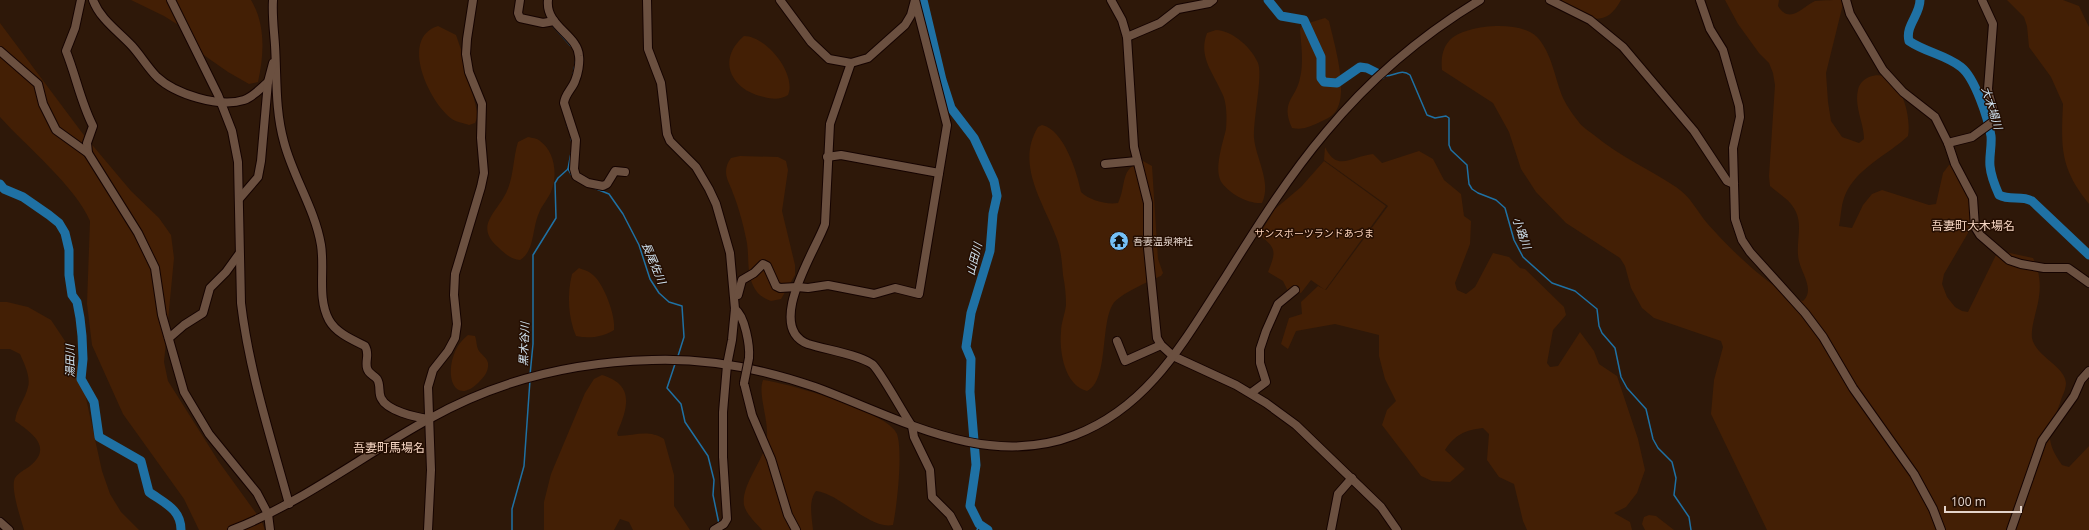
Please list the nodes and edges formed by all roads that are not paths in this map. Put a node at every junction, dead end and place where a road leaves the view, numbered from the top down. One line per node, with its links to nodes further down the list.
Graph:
1 (81, 0): 26 (street)
2 (92, 0): 24 (street)
3 (171, 0): 24 (street)
4 (273, 0): 21 (street)
5 (473, 0): 46 (street)
6 (520, 0): 18 (street)
7 (548, 0): 18 (street)
8 (647, 0): 38 (street)
9 (780, 0): 22 (street)
10 (915, 0): 22 (street); 31 (street)
11 (1111, 0): 19 (street)
12 (1213, 0): 19 (street)
13 (1550, 0): 32 (street)
14 (1700, 0): 32 (street)
15 (1846, 0): 25 (street)
16 (1982, 0): 25 (street)
17 (1477, 1): 42 (street)
18 (552, 22): 30 (street)
19 (1127, 37): 28 (street)
20 (0, 51): 26 (street)
21 (275, 54): 23 (street); 46 (street)
22 (851, 63): 27 (street)
23 (268, 82): 24 (street); 33 (street)
24 (220, 101): 33 (street)
25 (1948, 142): 35 (street)
26 (88, 153): 39 (street)
27 (827, 157): 31 (street); 36 (street)
28 (1137, 161): 29 (street); 41 (street)
29 (1105, 164)
30 (625, 172)
31 (940, 173): 36 (street)
32 (1734, 184): 61 (street)
33 (240, 198): 34 (street)
34 (239, 254): 39 (street); 49 (street)
35 (2089, 282)
36 (797, 286): 38 (street); 47 (street)
37 (1295, 290): 45 (street)
38 (735, 310): 43 (street); 57 (street, bridge)
39 (169, 338): 50 (street)
40 (1117, 340): 41 (street)
41 (1161, 345): 42 (street)
42 (1173, 356): 45 (street); 47 (street)
43 (723, 364): 46 (street); 47 (street); 56 (street)
44 (2089, 370): 62 (street)
45 (1251, 393): 48 (street)
46 (428, 419): 49 (street); 55 (street)
47 (912, 426): 58 (street)
48 (1352, 478): 59 (street); 60 (street)
49 (289, 504): 50 (street)
50 (268, 514): 53 (street); 54 (street)
51 (0, 522): 52 (street)
52 (10, 530)
53 (232, 530)
54 (270, 530)
55 (428, 530)
56 (714, 530)
57 (796, 530)
58 (958, 530)
59 (1331, 530)
60 (1397, 530)
61 (1942, 530)
62 (2011, 530)

